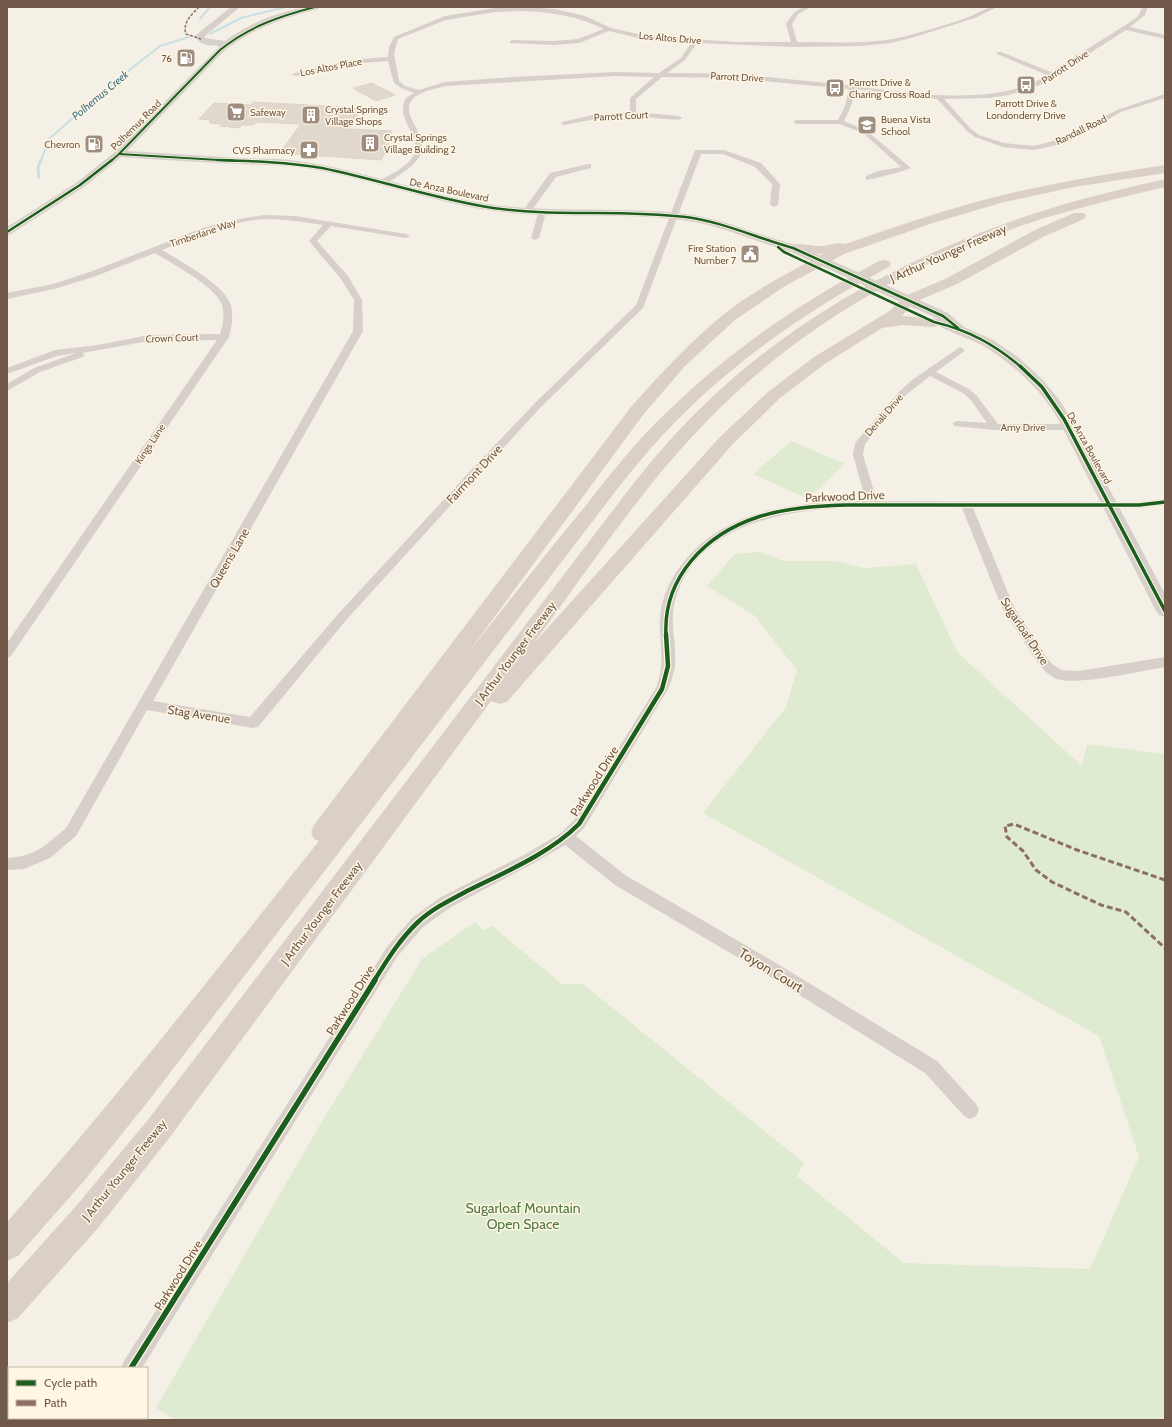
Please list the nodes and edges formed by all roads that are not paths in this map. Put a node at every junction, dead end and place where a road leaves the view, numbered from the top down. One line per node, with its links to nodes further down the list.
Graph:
1 (236, 7): 11 (street)
2 (315, 7): 11 (street, Polhemus Road)
3 (808, 7): 12 (street)
4 (994, 7): 12 (street, Los Altos Drive)
5 (1145, 7): 6 (street, Parrott Drive)
6 (1126, 28): 8 (street); 17 (street, Parrott Drive)
7 (609, 29): 9 (street, Los Altos Drive); 10 (street); 14 (street, Los Altos Drive)
8 (1165, 37)
9 (695, 41): 12 (street, Los Altos Drive); 16 (street)
10 (512, 42)
11 (226, 44): 27 (street, Polhemus Road)
12 (795, 45)
13 (999, 53): 17 (street)
14 (392, 59): 15 (street, Los Altos Place); 19 (street, Los Altos Drive)
15 (295, 74)
16 (661, 74): 18 (street, Parrott Drive); 19 (street, Parrott Drive); 22 (street)
17 (1052, 75): 20 (street, Parrott Drive)
18 (853, 86): 20 (street, Parrott Drive); 25 (street)
19 (419, 92): 32 (street, Parrott Drive)
20 (939, 97): 21 (street, Randall Road)
21 (1163, 99)
22 (633, 114): 23 (street, Parrott Court); 26 (street, Parrott Court)
23 (679, 118)
24 (796, 122): 25 (street)
25 (840, 122): 31 (street)
26 (564, 123)
27 (119, 154): 32 (street, De Anza Boulevard); 41 (street, Polhemus Road)
28 (588, 166): 37 (street)
29 (1165, 169): 44 (highway)
30 (1165, 173): 36 (highway)
31 (869, 178)
32 (381, 183): 37 (street, De Anza Boulevard)
33 (1165, 183): 51 (highway, J Arthur Younger Freeway)
34 (1165, 191): 49 (highway)
35 (774, 205): 39 (street, Fairmont Drive)
36 (1023, 208)
37 (526, 212): 38 (street, De Anza Boulevard)
38 (542, 212): 39 (street, De Anza Boulevard); 43 (street)
39 (673, 215): 45 (street, De Anza Boulevard); 73 (street, Fairmont Drive)
40 (329, 223): 42 (street, Timberlane Way); 46 (street, Timberlane Way); 72 (street, Queens Lane)
41 (7, 232)
42 (406, 236)
43 (535, 238)
44 (858, 244): 45 (highway); 48 (highway)
45 (784, 248): 48 (street, De Anza Boulevard); 50 (highway)
46 (156, 250): 52 (street, Timberlane Way); 56 (street, Kings Lane)
47 (892, 260): 51 (highway, J Arthur Younger Freeway)
48 (817, 263): 50 (highway); 53 (street, De Anza Boulevard)
49 (952, 281): 53 (highway); 54 (highway)
50 (770, 288): 77 (highway)
51 (843, 295): 74 (highway, J Arthur Younger Freeway); 77 (highway, J Arthur Younger Freeway)
52 (7, 296)
53 (906, 304): 54 (street, De Anza Boulevard); 55 (highway)
54 (939, 319): 55 (highway); 64 (street, De Anza Boulevard)
55 (871, 329): 74 (highway)
56 (224, 336): 57 (street, Crown Court); 70 (street, Kings Lane)
57 (98, 348): 59 (street, Crown Court); 61 (street, Crown Court)
58 (960, 350): 60 (street, Denali Drive)
59 (7, 371)
60 (929, 372): 63 (street, Amy Drive); 66 (street, Denali Drive)
61 (7, 388)
62 (958, 424): 63 (street)
63 (994, 427): 64 (street, Amy Drive)
64 (1068, 427): 68 (street, De Anza Boulevard)
65 (1165, 502): 68 (street, Parkwood Drive)
66 (873, 505): 67 (street, Parkwood Drive); 75 (street, Parkwood Drive)
67 (966, 505): 68 (street, Parkwood Drive); 71 (street, Sugarloaf Drive)
68 (1111, 505): 69 (street, De Anza Boulevard)
69 (1165, 611)
70 (7, 653)
71 (1165, 662)
72 (145, 705): 73 (street, Stag Avenue); 76 (street, Queens Lane)
73 (253, 723)
74 (407, 798): 80 (highway, J Arthur Younger Freeway)
75 (566, 837): 78 (street, Toyon Court); 81 (street, Parkwood Drive)
76 (7, 864)
77 (171, 1051): 79 (highway, J Arthur Younger Freeway)
78 (970, 1110)
79 (7, 1245)
80 (7, 1307)
81 (132, 1367)

